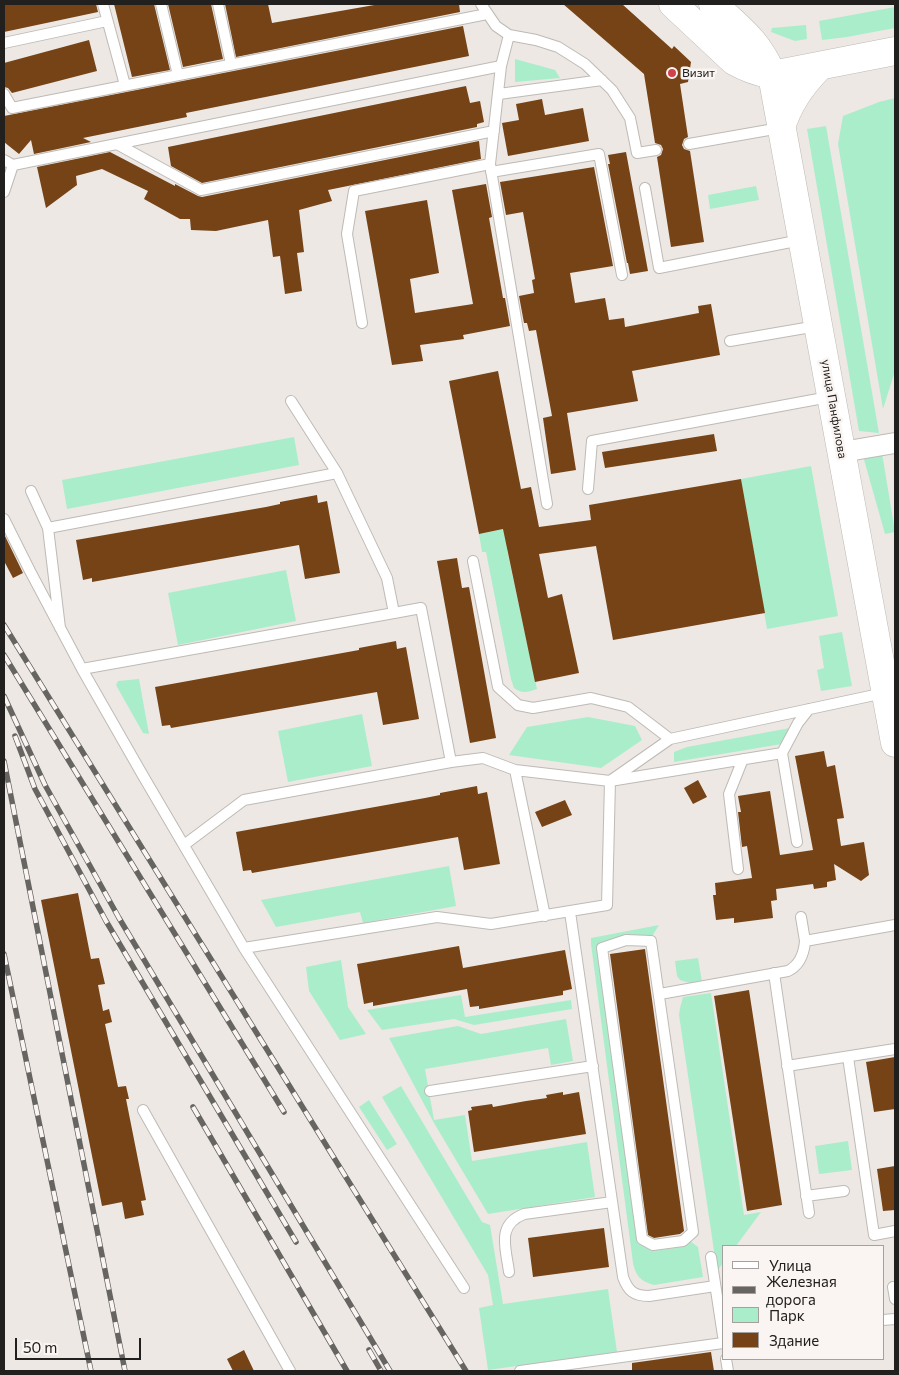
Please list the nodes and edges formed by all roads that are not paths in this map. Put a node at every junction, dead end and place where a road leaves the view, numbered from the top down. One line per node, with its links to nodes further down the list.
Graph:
1 (103, 4): 8 (lane)
2 (161, 4): 18 (lane)
3 (218, 4): 14 (lane)
4 (481, 4): 7 (lane)
5 (673, 4): 13 (main road)
6 (713, 4): 10 (main road)
7 (487, 14): 9 (lane); 14 (lane)
8 (107, 21): 11 (lane); 20 (lane)
9 (509, 35): 15 (lane); 19 (lane)
10 (753, 41): 16 (main road); 17 (main road, улица Панфилова)
11 (4, 43)
12 (895, 51): 16 (main road)
13 (734, 60): 17 (main road); 23 (main road)
14 (231, 64): 18 (lane)
15 (501, 66): 22 (lane); 25 (lane)
16 (820, 66): 17 (main road); 23 (main road)
17 (772, 74): 23 (main road, улица Панфилова)
18 (178, 75): 20 (lane)
19 (602, 80): 22 (lane); 27 (lane)
20 (125, 85): 21 (lane)
21 (4, 94)
22 (499, 94): 24 (lane)
23 (781, 128): 26 (lane); 32 (main road, улица Панфилова)
24 (494, 131): 25 (lane); 29 (lane)
25 (116, 144): 28 (lane)
26 (689, 144)
27 (656, 150)
28 (8, 163): 31 (lane)
29 (490, 168): 33 (lane); 34 (lane); 44 (lane)
30 (645, 188): 32 (lane)
31 (4, 192)
32 (802, 240): 35 (main road, улица Панфилова)
33 (622, 275)
34 (362, 323)
35 (818, 326): 36 (lane); 37 (main road, улица Панфилова)
36 (730, 341)
37 (831, 396): 40 (main road, улица Панфилова); 42 (lane)
38 (291, 401): 41 (lane)
39 (895, 443): 40 (street)
40 (842, 452): 51 (main road, улица Панфилова)
41 (338, 473): 46 (lane); 48 (lane)
42 (588, 489)
43 (31, 491): 46 (lane)
44 (547, 504)
45 (4, 519): 49 (lane)
46 (48, 528): 49 (lane)
47 (473, 561): 53 (lane)
48 (394, 613): 50 (lane); 57 (lane)
49 (60, 628): 50 (lane)
50 (82, 670): 61 (lane)
51 (888, 684): 52 (lane); 54 (main road, улица Панфилова)
52 (809, 709): 53 (lane); 55 (lane)
53 (670, 739): 59 (lane)
54 (895, 743)
55 (782, 752): 56 (lane); 60 (lane)
56 (743, 759): 59 (lane); 62 (lane)
57 (451, 762): 58 (lane); 61 (lane)
58 (514, 770): 59 (lane); 64 (lane)
59 (610, 781): 63 (lane)
60 (797, 842)
61 (184, 846): 68 (lane)
62 (738, 868)
63 (570, 912): 64 (lane); 73 (lane)
64 (545, 916): 68 (lane)
65 (801, 916): 67 (lane)
66 (895, 924): 67 (lane)
67 (805, 941): 69 (lane)
68 (244, 948): 86 (lane)
69 (774, 973): 70 (lane); 74 (lane)
70 (660, 994): 70 (lane)
71 (895, 1049): 72 (lane)
72 (848, 1056): 74 (lane); 81 (lane)
73 (593, 1066): 75 (lane); 79 (lane)
74 (787, 1066): 78 (lane)
75 (430, 1091)
76 (143, 1110): 90 (lane)
77 (844, 1191): 78 (lane)
78 (806, 1196): 80 (lane)
79 (612, 1202): 83 (lane); 84 (lane)
80 (809, 1213)
81 (895, 1231)
82 (711, 1257): 84 (lane)
83 (509, 1272)
84 (715, 1286): 88 (lane)
85 (893, 1287): 87 (lane)
86 (464, 1288)
87 (895, 1299)
88 (722, 1330)
89 (722, 1343): 91 (lane)
90 (290, 1371)
91 (520, 1371)

